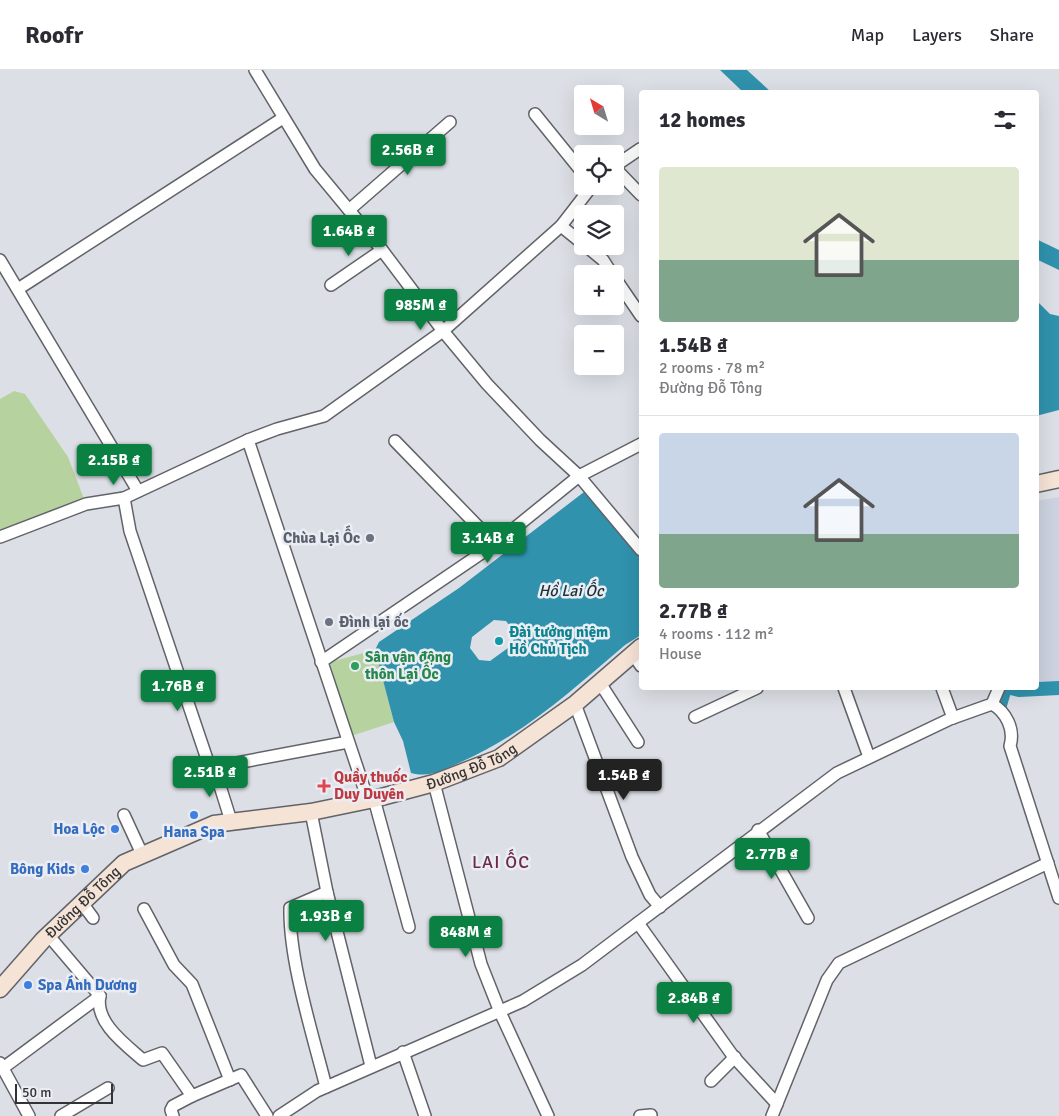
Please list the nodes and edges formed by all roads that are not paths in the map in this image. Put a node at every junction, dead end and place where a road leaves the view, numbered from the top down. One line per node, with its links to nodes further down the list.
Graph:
1 (255, 70): 3 (street)
2 (535, 114): 7 (street)
3 (283, 118): 11 (street); 19 (street)
4 (450, 122): 11 (street)
5 (639, 150): 6 (street)
6 (624, 161)
7 (574, 162)
8 (624, 177): 9 (street)
9 (639, 193)
10 (585, 195): 12 (street)
11 (348, 210): 14 (street)
12 (561, 226): 13 (street); 22 (street)
13 (574, 237)
14 (382, 250): 18 (street); 22 (street)
15 (597, 255): 17 (street)
16 (0, 260): 19 (street)
17 (606, 265)
18 (331, 285)
19 (18, 289): 29 (street)
20 (624, 291): 21 (street)
21 (639, 313)
22 (443, 331): 23 (street); 26 (street)
23 (248, 440): 29 (street); 35 (street)
24 (395, 441): 33 (street)
25 (639, 445): 26 (street)
26 (579, 476): 32 (street); 33 (street)
27 (1059, 479): 28 (main road)
28 (1039, 483)
29 (138, 491): 30 (street)
30 (124, 498): 31 (street); 48 (street)
31 (0, 537)
32 (639, 543)
33 (495, 544): 35 (street)
34 (639, 656): 36 (main road, Đường Đỗ Tông)
35 (321, 662): 45 (street)
36 (600, 683): 41 (main road, Đường Đỗ Tông); 46 (street)
37 (753, 690): 43 (street)
38 (845, 690): 47 (street)
39 (943, 690): 44 (street)
40 (998, 690): 42 (street)
41 (574, 704): 49 (main road, Đường Đỗ Tông); 60 (street)
42 (992, 704): 44 (street); 56 (street)
43 (695, 717)
44 (953, 718): 47 (street)
45 (348, 742): 48 (street); 50 (street)
46 (638, 742)
47 (869, 757): 54 (street)
48 (214, 767): 53 (street)
49 (434, 783): 50 (main road, Đường Đỗ Tông); 69 (street)
50 (371, 800): 51 (main road, Đường Đỗ Tông); 65 (street)
51 (311, 812): 53 (main road, Đường Đỗ Tông); 57 (street)
52 (124, 815): 55 (street)
53 (231, 821): 55 (main road, Đường Đỗ Tông)
54 (758, 830): 60 (street); 63 (street)
55 (142, 854): 59 (main road, Đường Đỗ Tông)
56 (1048, 863): 58 (street); 79 (street)
57 (327, 892): 73 (street); 76 (street)
58 (1059, 898)
59 (82, 903): 62 (street); 66 (main road, Đường Đỗ Tông)
60 (660, 907): 64 (street)
61 (144, 909): 74 (street)
62 (93, 918)
63 (808, 918)
64 (638, 923): 69 (street); 71 (street)
65 (409, 927)
66 (49, 936): 67 (main road, Đường Đỗ Tông); 68 (street)
67 (0, 989)
68 (100, 996): 72 (street); 78 (street)
69 (500, 1012): 70 (street); 86 (street)
70 (402, 1052): 73 (street); 85 (street)
71 (735, 1057): 75 (street); 79 (street)
72 (1, 1065): 80 (street)
73 (371, 1066): 76 (street)
74 (230, 1080): 78 (street); 83 (street)
75 (712, 1081)
76 (326, 1087): 84 (street)
77 (108, 1088): 81 (street)
78 (192, 1096): 82 (street)
79 (777, 1104): 87 (street)
80 (29, 1116)
81 (61, 1116)
82 (173, 1116)
83 (267, 1116)
84 (279, 1116)
85 (425, 1116)
86 (548, 1116)
87 (772, 1116)

